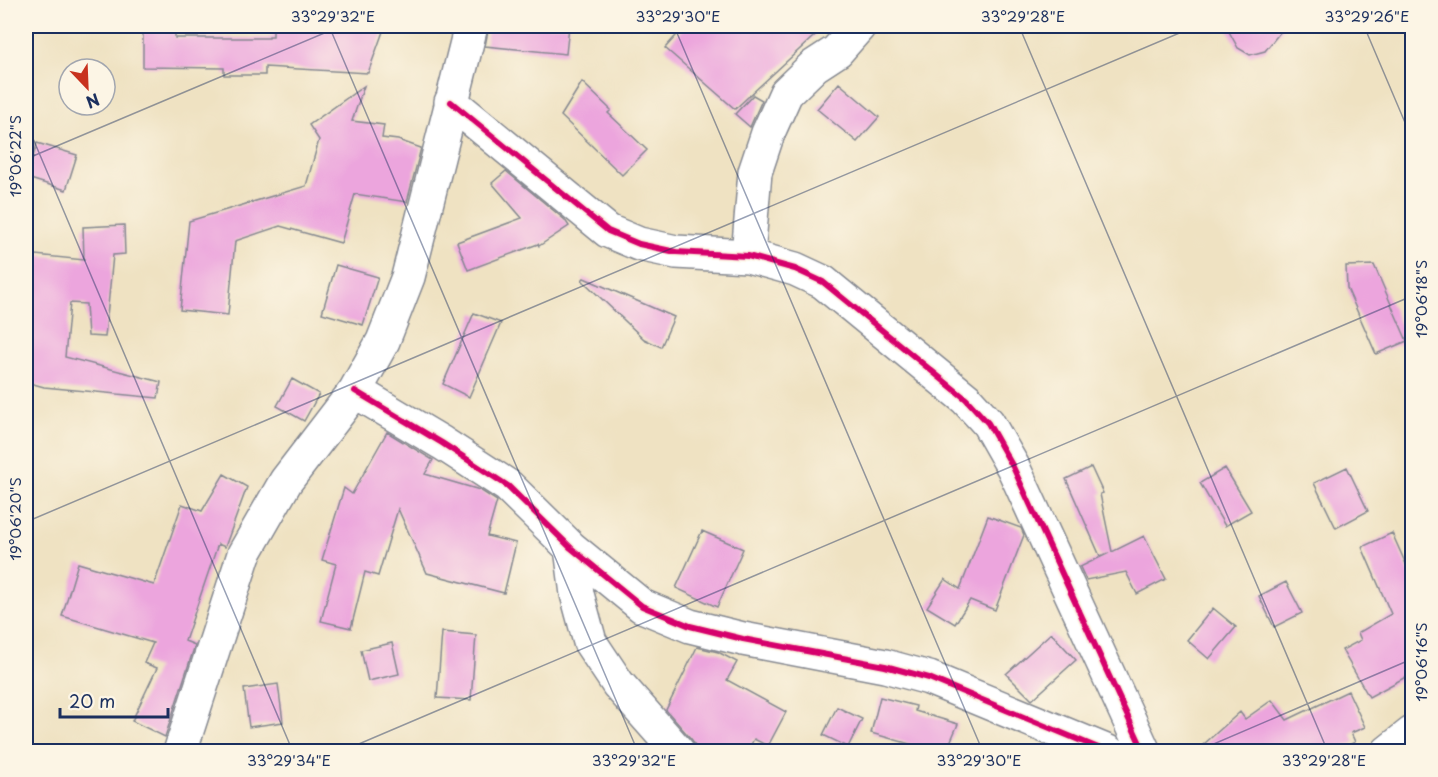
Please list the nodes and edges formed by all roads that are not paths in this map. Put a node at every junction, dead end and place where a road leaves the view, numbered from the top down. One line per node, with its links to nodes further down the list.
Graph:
1 (471, 26): 3 (street)
2 (859, 26): 4 (street)
3 (451, 102): 4 (street); 5 (street)
4 (748, 256): 11 (street)
5 (356, 391): 6 (street); 8 (street)
6 (571, 548): 9 (street); 10 (street)
7 (1413, 733): 12 (street)
8 (180, 752)
9 (678, 752)
10 (1108, 752)
11 (1144, 752)
12 (1388, 752)

